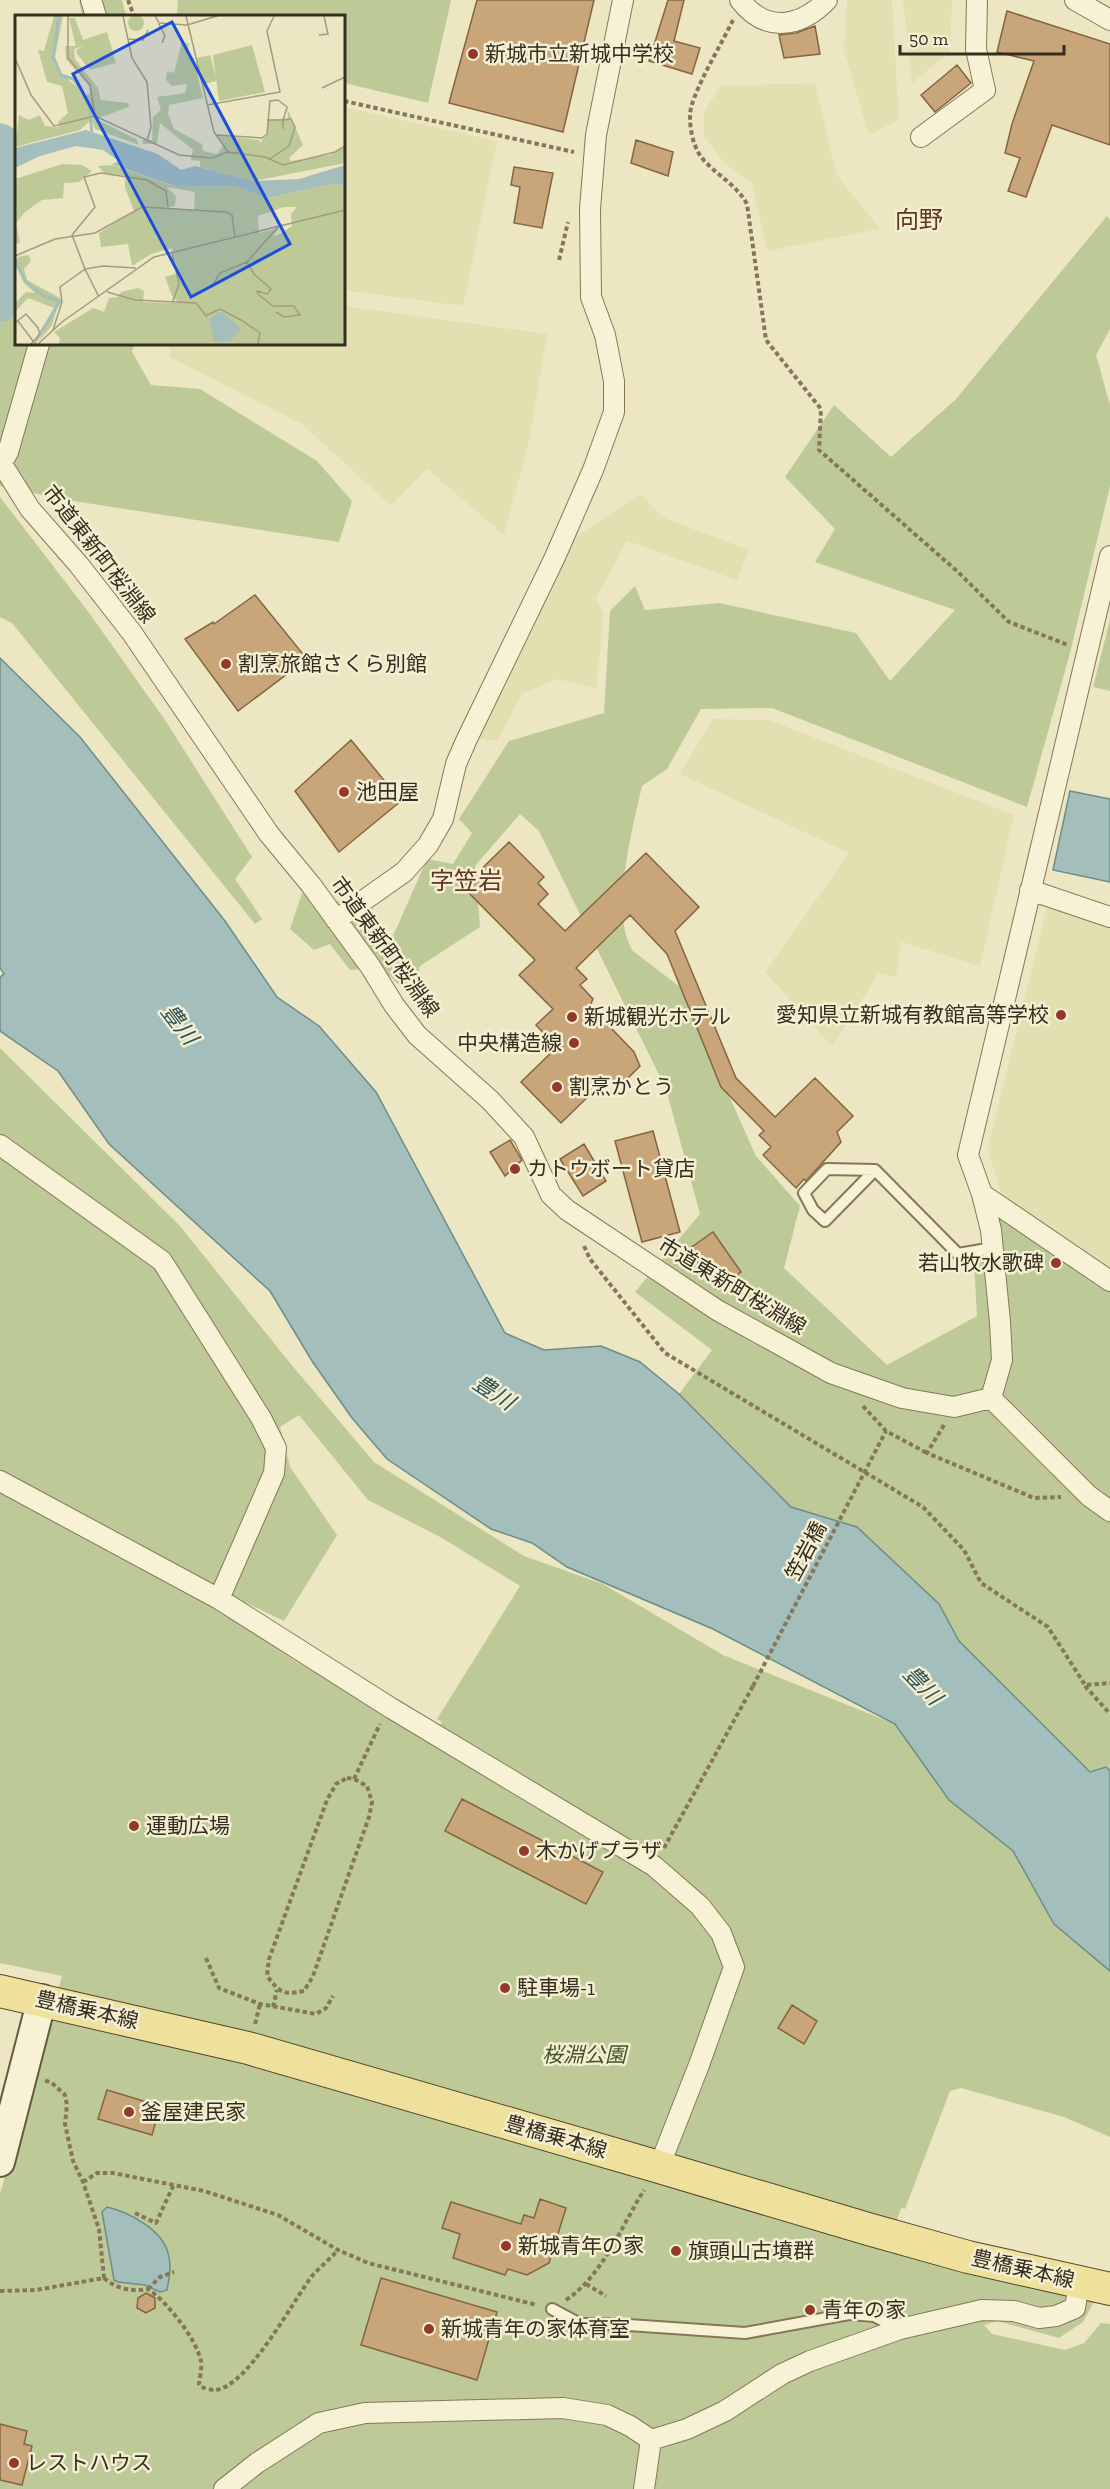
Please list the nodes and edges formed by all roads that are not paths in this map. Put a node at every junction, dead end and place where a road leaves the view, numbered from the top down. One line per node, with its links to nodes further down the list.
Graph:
1 (91, 0): 7 (street)
2 (623, 0): 15 (street)
3 (827, 0): 6 (street)
4 (977, 0): 9 (street)
5 (1075, 0): 8 (street)
6 (741, 2)
7 (96, 15)
8 (1110, 20)
9 (921, 136)
10 (39, 345): 11 (street)
11 (1, 461): 15 (street, 市道東新町桜淵線)
12 (1110, 556): 13 (street)
13 (1030, 890): 14 (street); 18 (street)
14 (1110, 917)
15 (336, 920): 21 (street, 市道東新町桜淵線)
16 (0, 1145): 24 (street)
17 (875, 1170): 17 (lane); 19 (lane)
18 (982, 1194): 19 (street); 20 (street)
19 (993, 1248): 21 (street)
20 (1110, 1281)
21 (991, 1398): 23 (street)
22 (0, 1481): 24 (street)
23 (1110, 1510)
24 (219, 1599): 28 (street)
25 (0, 1991): 26 (main road, 豊橋乗本線)
26 (42, 2000): 27 (street); 28 (main road, 豊橋乗本線)
27 (0, 2162)
28 (659, 2166): 29 (main road, 豊橋乗本線)
29 (1079, 2283): 30 (main road, 豊橋乗本線); 32 (street)
30 (1110, 2289)
31 (552, 2309): 32 (lane)
32 (900, 2329): 33 (street)
33 (651, 2440): 34 (street); 35 (street)
34 (224, 2489)
35 (644, 2489)

